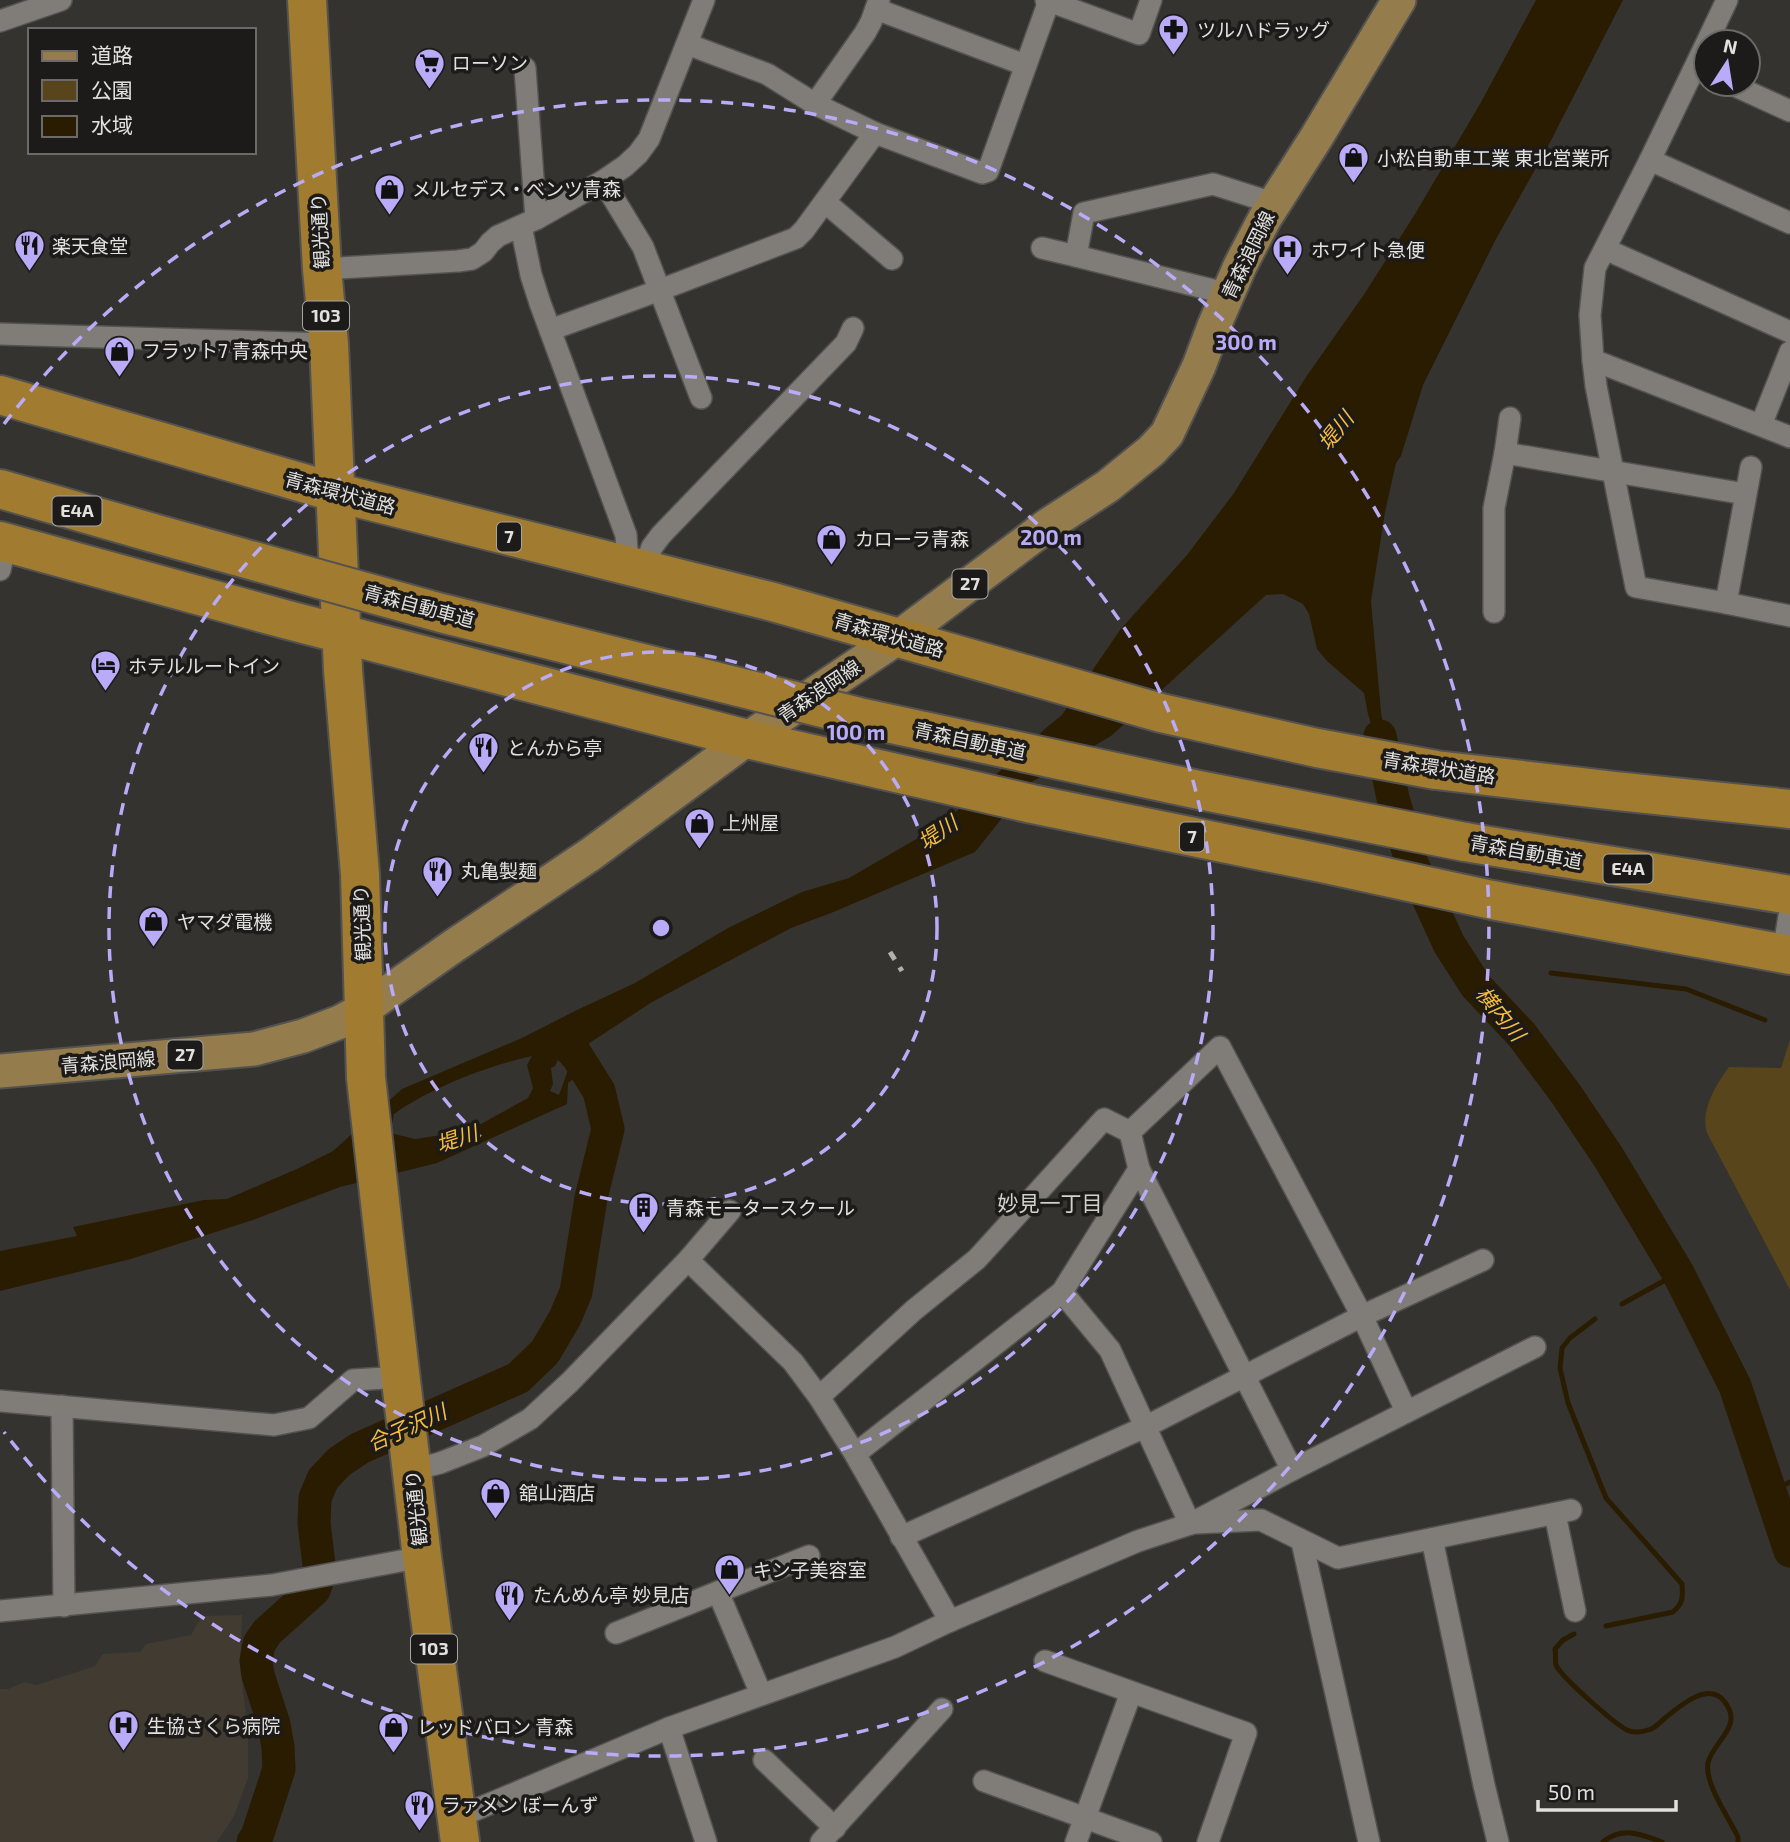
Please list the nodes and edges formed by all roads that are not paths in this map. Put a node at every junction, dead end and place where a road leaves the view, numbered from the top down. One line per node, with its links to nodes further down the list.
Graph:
1 (61, 0): 9 (street)
2 (307, 0): 29 (highway, 観光通り / 103)
3 (704, 0): 11 (street)
4 (1151, 0): 6 (street)
5 (1727, 0): 10 (street)
6 (1047, 1): 12 (street)
7 (1394, 1): 22 (main road, 青森浪岡線 / 27)
8 (877, 4): 12 (street); 16 (street)
9 (0, 22)
10 (1713, 28)
11 (687, 44): 16 (street); 20 (street)
12 (1025, 65): 18 (street)
13 (525, 68): 23 (street)
14 (1692, 84): 19 (street)
15 (1762, 98): 17 (street)
16 (815, 104): 18 (street)
17 (1790, 111)
18 (875, 133): 21 (street)
19 (1650, 160): 24 (street); 26 (street)
20 (603, 181): 23 (street); 30 (street)
21 (825, 202): 28 (street); 30 (street)
22 (1273, 203): 27 (street); 31 (main road, 青森浪岡線 / 27)
23 (529, 222): 29 (street); 33 (street)
24 (1790, 223)
25 (1042, 248): 27 (street)
26 (1605, 249): 34 (street); 38 (street)
27 (1076, 256): 31 (street)
28 (892, 259)
29 (322, 269): 36 (highway, 観光通り / 103)
30 (660, 290): 33 (street); 40 (street)
31 (1228, 294): 56 (main road, 青森浪岡線 / 27)
32 (853, 328): 51 (street)
33 (550, 330): 51 (street)
34 (1790, 332)
35 (0, 334): 36 (street)
36 (329, 344): 48 (highway, 観光通り / 103)
37 (1790, 352): 42 (street)
38 (1594, 360): 42 (street); 46 (street)
39 (0, 395): 48 (highway, 青森環状道路 / 7)
40 (701, 398)
41 (1510, 418): 44 (street)
42 (1761, 425): 43 (street)
43 (1790, 437)
44 (1505, 453): 46 (street); 53 (street)
45 (1751, 467): 49 (street)
46 (1613, 471): 49 (street); 52 (street)
47 (0, 489): 59 (highway, 青森自動車道 / E4A, bridge)
48 (334, 492): 51 (highway, 青森環状道路 / 7); 55 (highway, 観光通り / 103)
49 (1745, 494): 52 (street)
50 (2, 552): 55 (highway, 7)
51 (634, 568): 56 (highway, 青森環状道路 / 7)
52 (1726, 603): 54 (street)
53 (1494, 612)
54 (1790, 616)
55 (341, 633): 57 (highway, 7); 61 (highway, 観光通り / 103)
56 (900, 637): 57 (main road, 青森浪岡線 / 27); 58 (highway, 青森環状道路 / 7)
57 (747, 739): 60 (highway, 7); 61 (main road, 青森浪岡線 / 27)
58 (1790, 809)
59 (1790, 906): 60 (street)
60 (1787, 954)
61 (364, 1009): 62 (main road, 青森浪岡線 / 27); 72 (highway, 観光通り / 103)
62 (0, 1071)
63 (1130, 1132): 64 (street); 69 (street); 73 (street)
64 (1139, 1169): 68 (street); 71 (street)
65 (730, 1212): 66 (street)
66 (688, 1260): 73 (street); 79 (street)
67 (1483, 1260): 69 (street)
68 (1062, 1292): 77 (street); 78 (street)
69 (1362, 1316): 71 (street); 76 (street)
70 (1535, 1347): 76 (street)
71 (1244, 1376): 77 (street); 80 (street)
72 (401, 1383): 75 (street); 79 (highway, 観光通り / 103)
73 (819, 1397): 78 (street)
74 (0, 1401): 75 (street)
75 (62, 1406): 88 (street)
76 (1406, 1411): 80 (street)
77 (1145, 1427): 81 (street); 82 (street)
78 (855, 1454): 82 (street)
79 (412, 1462): 86 (highway, 観光通り / 103)
80 (1292, 1470): 81 (street)
81 (1189, 1524): 84 (street); 91 (street)
82 (901, 1536): 91 (street)
83 (1432, 1539): 84 (street); 90 (street); 108 (street)
84 (1302, 1542): 107 (street)
85 (809, 1556): 87 (street)
86 (422, 1557): 88 (street); 101 (highway, 観光通り / 103)
87 (718, 1592): 92 (street); 95 (street)
88 (64, 1606): 89 (street)
89 (0, 1611)
90 (1575, 1611)
91 (950, 1621): 95 (street)
92 (616, 1633)
93 (1045, 1661): 94 (street)
94 (1131, 1693): 100 (street); 106 (street)
95 (761, 1694): 97 (street)
96 (942, 1709): 102 (street)
97 (669, 1728): 101 (street); 103 (street)
98 (764, 1760): 102 (street)
99 (984, 1781): 100 (street)
100 (1085, 1817): 104 (street); 105 (street)
101 (458, 1830)
102 (828, 1835)
103 (706, 1842)
104 (1076, 1842)
105 (1151, 1842)
106 (1208, 1842)
107 (1369, 1842)
108 (1498, 1842)

